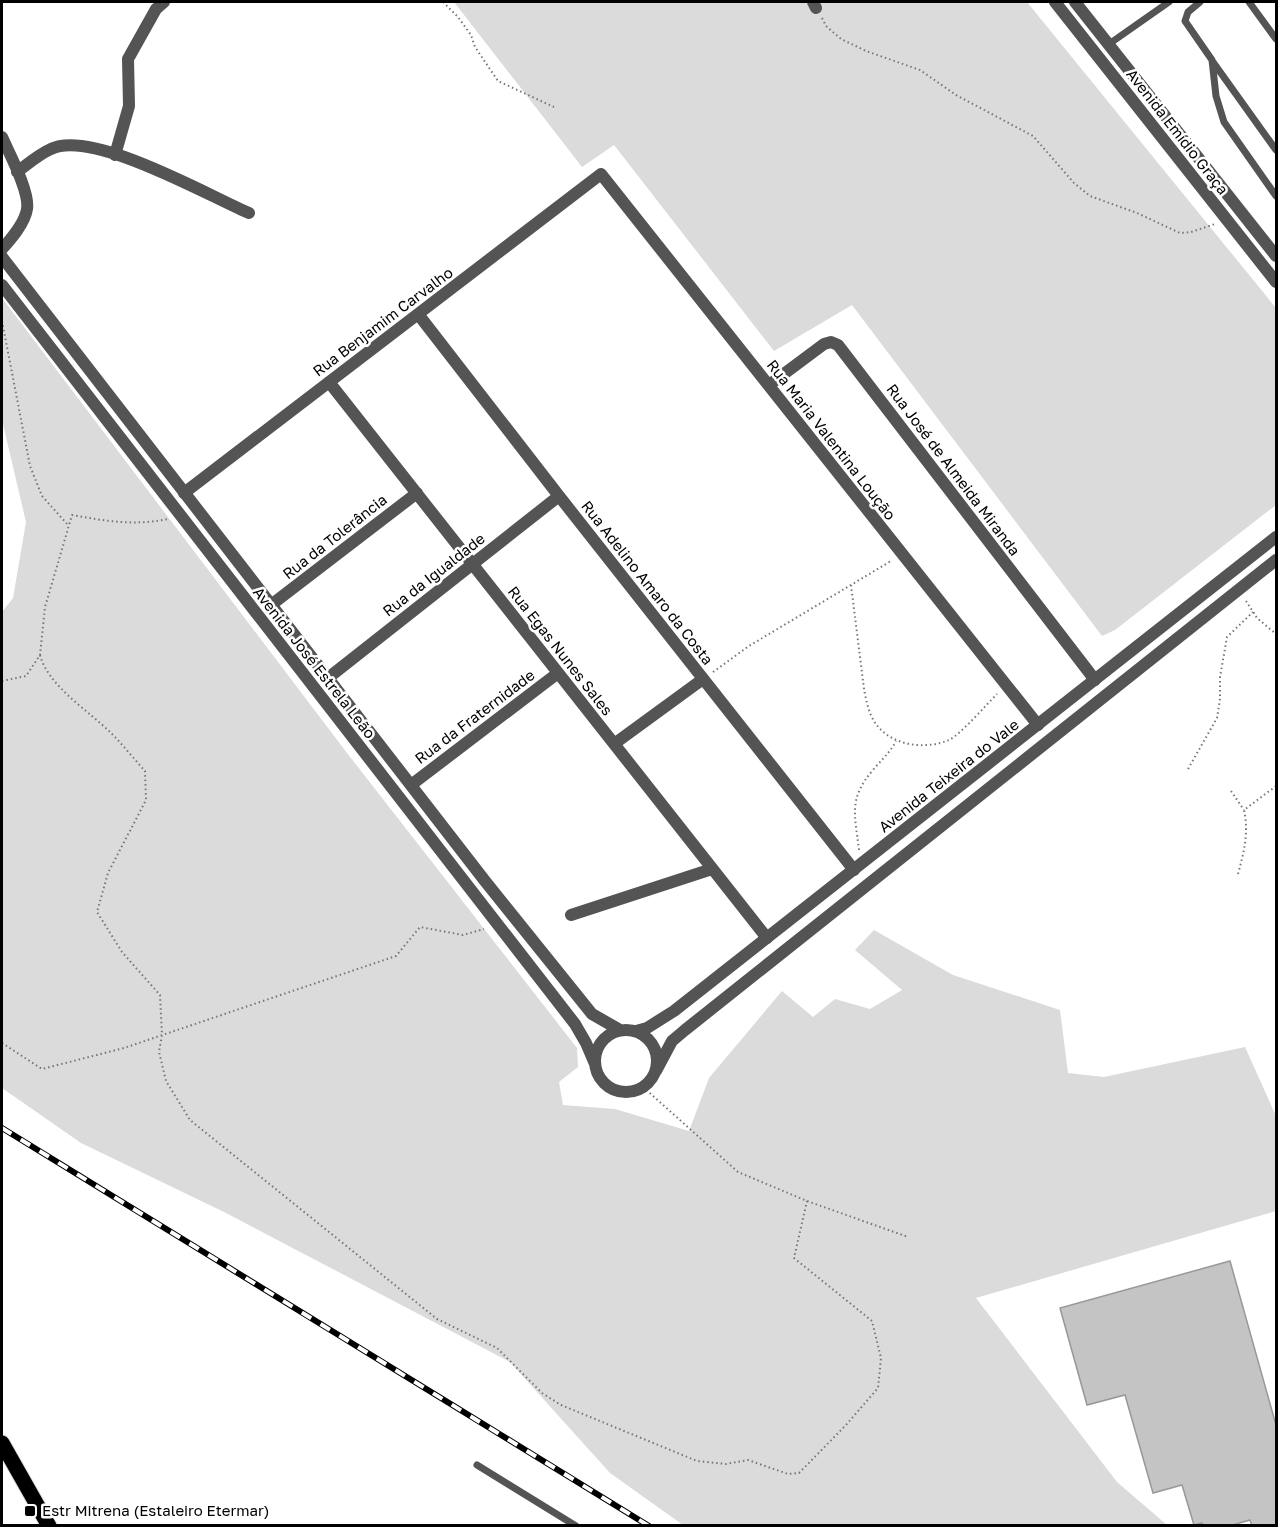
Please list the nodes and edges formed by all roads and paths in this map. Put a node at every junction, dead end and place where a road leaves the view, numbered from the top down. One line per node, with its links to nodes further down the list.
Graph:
1 (164, 2): 15 (street)
2 (443, 2): 12 (path)
3 (1055, 2): 20 (street, Avenida Emídio Graça)
4 (1075, 2): 10 (street, Avenida Emídio Graça)
5 (1167, 2): 10 (lane)
6 (1200, 2): 11 (lane)
7 (1249, 2): 9 (lane)
8 (815, 5): 20 (path)
9 (1276, 39)
10 (1109, 44): 22 (street, Avenida Emídio Graça)
11 (1212, 60): 14 (lane); 18 (lane)
12 (554, 107)
13 (2, 136): 16 (street)
14 (1276, 150)
15 (115, 155): 16 (street); 19 (street)
16 (17, 172): 21 (street)
17 (601, 174): 26 (street, Rua Benjamim Carvalho); 29 (street, Rua Maria Valentina Loução)
18 (1276, 196)
19 (249, 213)
20 (1226, 218): 24 (street, Avenida Emídio Graça)
21 (2, 249)
22 (1276, 256)
23 (2, 257): 30 (street, Avenida José Estrela Leão)
24 (1276, 282)
25 (2, 285): 33 (street, Avenida José Estrela Leão)
26 (418, 314): 28 (street, Rua Benjamim Carvalho); 32 (street, Rua Adelino Amaro da Costa)
27 (2, 321): 34 (path)
28 (329, 382): 30 (street, Rua Benjamim Carvalho); 31 (street, Rua Egas Nunes Sales)
29 (769, 385): 36 (street, Rua Maria Valentina Loução); 48 (street, Rua José de Almeida Miranda)
30 (184, 493): 41 (street, Avenida José Estrela Leão)
31 (417, 493): 38 (street, Rua Egas Nunes Sales); 41 (street, Rua da Tolerância)
32 (559, 496): 38 (street, Rua da Igualdade); 47 (street, Rua Adelino Amaro da Costa)
33 (181, 516): 34 (path); 63 (street, Avenida José Estrela Leão)
34 (68, 525): 44 (path)
35 (1276, 537): 48 (street, Avenida Teixeira do Vale)
36 (902, 554): 39 (path); 50 (street, Rua Maria Valentina Loução)
37 (1276, 560): 40 (street)
38 (472, 564): 45 (street, Rua Egas Nunes Sales); 46 (street, Rua da Igualdade)
39 (852, 585): 47 (path); 52 (path)
40 (1240, 589): 42 (path); 71 (street)
41 (271, 605): 46 (street, Avenida José Estrela Leão)
42 (1253, 612): 43 (path); 54 (path)
43 (1276, 633)
44 (40, 655): 49 (path); 68 (path)
45 (558, 673): 53 (street, Rua Egas Nunes Sales); 55 (street, Rua da Fraternidade)
46 (328, 678): 55 (street, Avenida José Estrela Leão)
47 (703, 679): 53 (street); 59 (street, Rua Adelino Amaro da Costa)
48 (1095, 680): 51 (street, Avenida Teixeira do Vale)
49 (2, 681)
50 (1006, 685): 51 (street, Rua Maria Valentina Loução); 52 (path)
51 (1038, 725): 59 (street, Avenida Teixeira do Vale)
52 (896, 741): 59 (path)
53 (614, 744): 60 (street, Rua Egas Nunes Sales)
54 (1188, 769)
55 (411, 785): 65 (street, Avenida José Estrela Leão)
56 (1276, 786): 58 (path)
57 (1231, 791): 58 (path)
58 (1244, 810): 61 (path)
59 (857, 867): 64 (street, Avenida Teixeira do Vale)
60 (712, 869): 62 (street); 64 (street, Rua Egas Nunes Sales)
61 (1238, 874)
62 (571, 915)
63 (498, 925): 68 (path); 70 (street, Avenida José Estrela Leão)
64 (767, 938): 67 (street, Avenida Teixeira do Vale)
65 (592, 1014): 66 (street, Avenida Teixeira do Vale)
66 (620, 1030): 67 (street, Avenida Teixeira do Vale); 70 (street)
67 (636, 1031): 71 (street)
68 (162, 1035): 69 (path); 73 (path)
69 (2, 1043)
70 (595, 1064): 72 (street)
71 (656, 1071): 72 (street)
72 (643, 1087): 73 (path)
73 (807, 1201): 74 (path)
74 (908, 1237)
75 (2, 1443): 77 (main road)
76 (477, 1465): 78 (lane)
77 (49, 1526)
78 (576, 1526)

